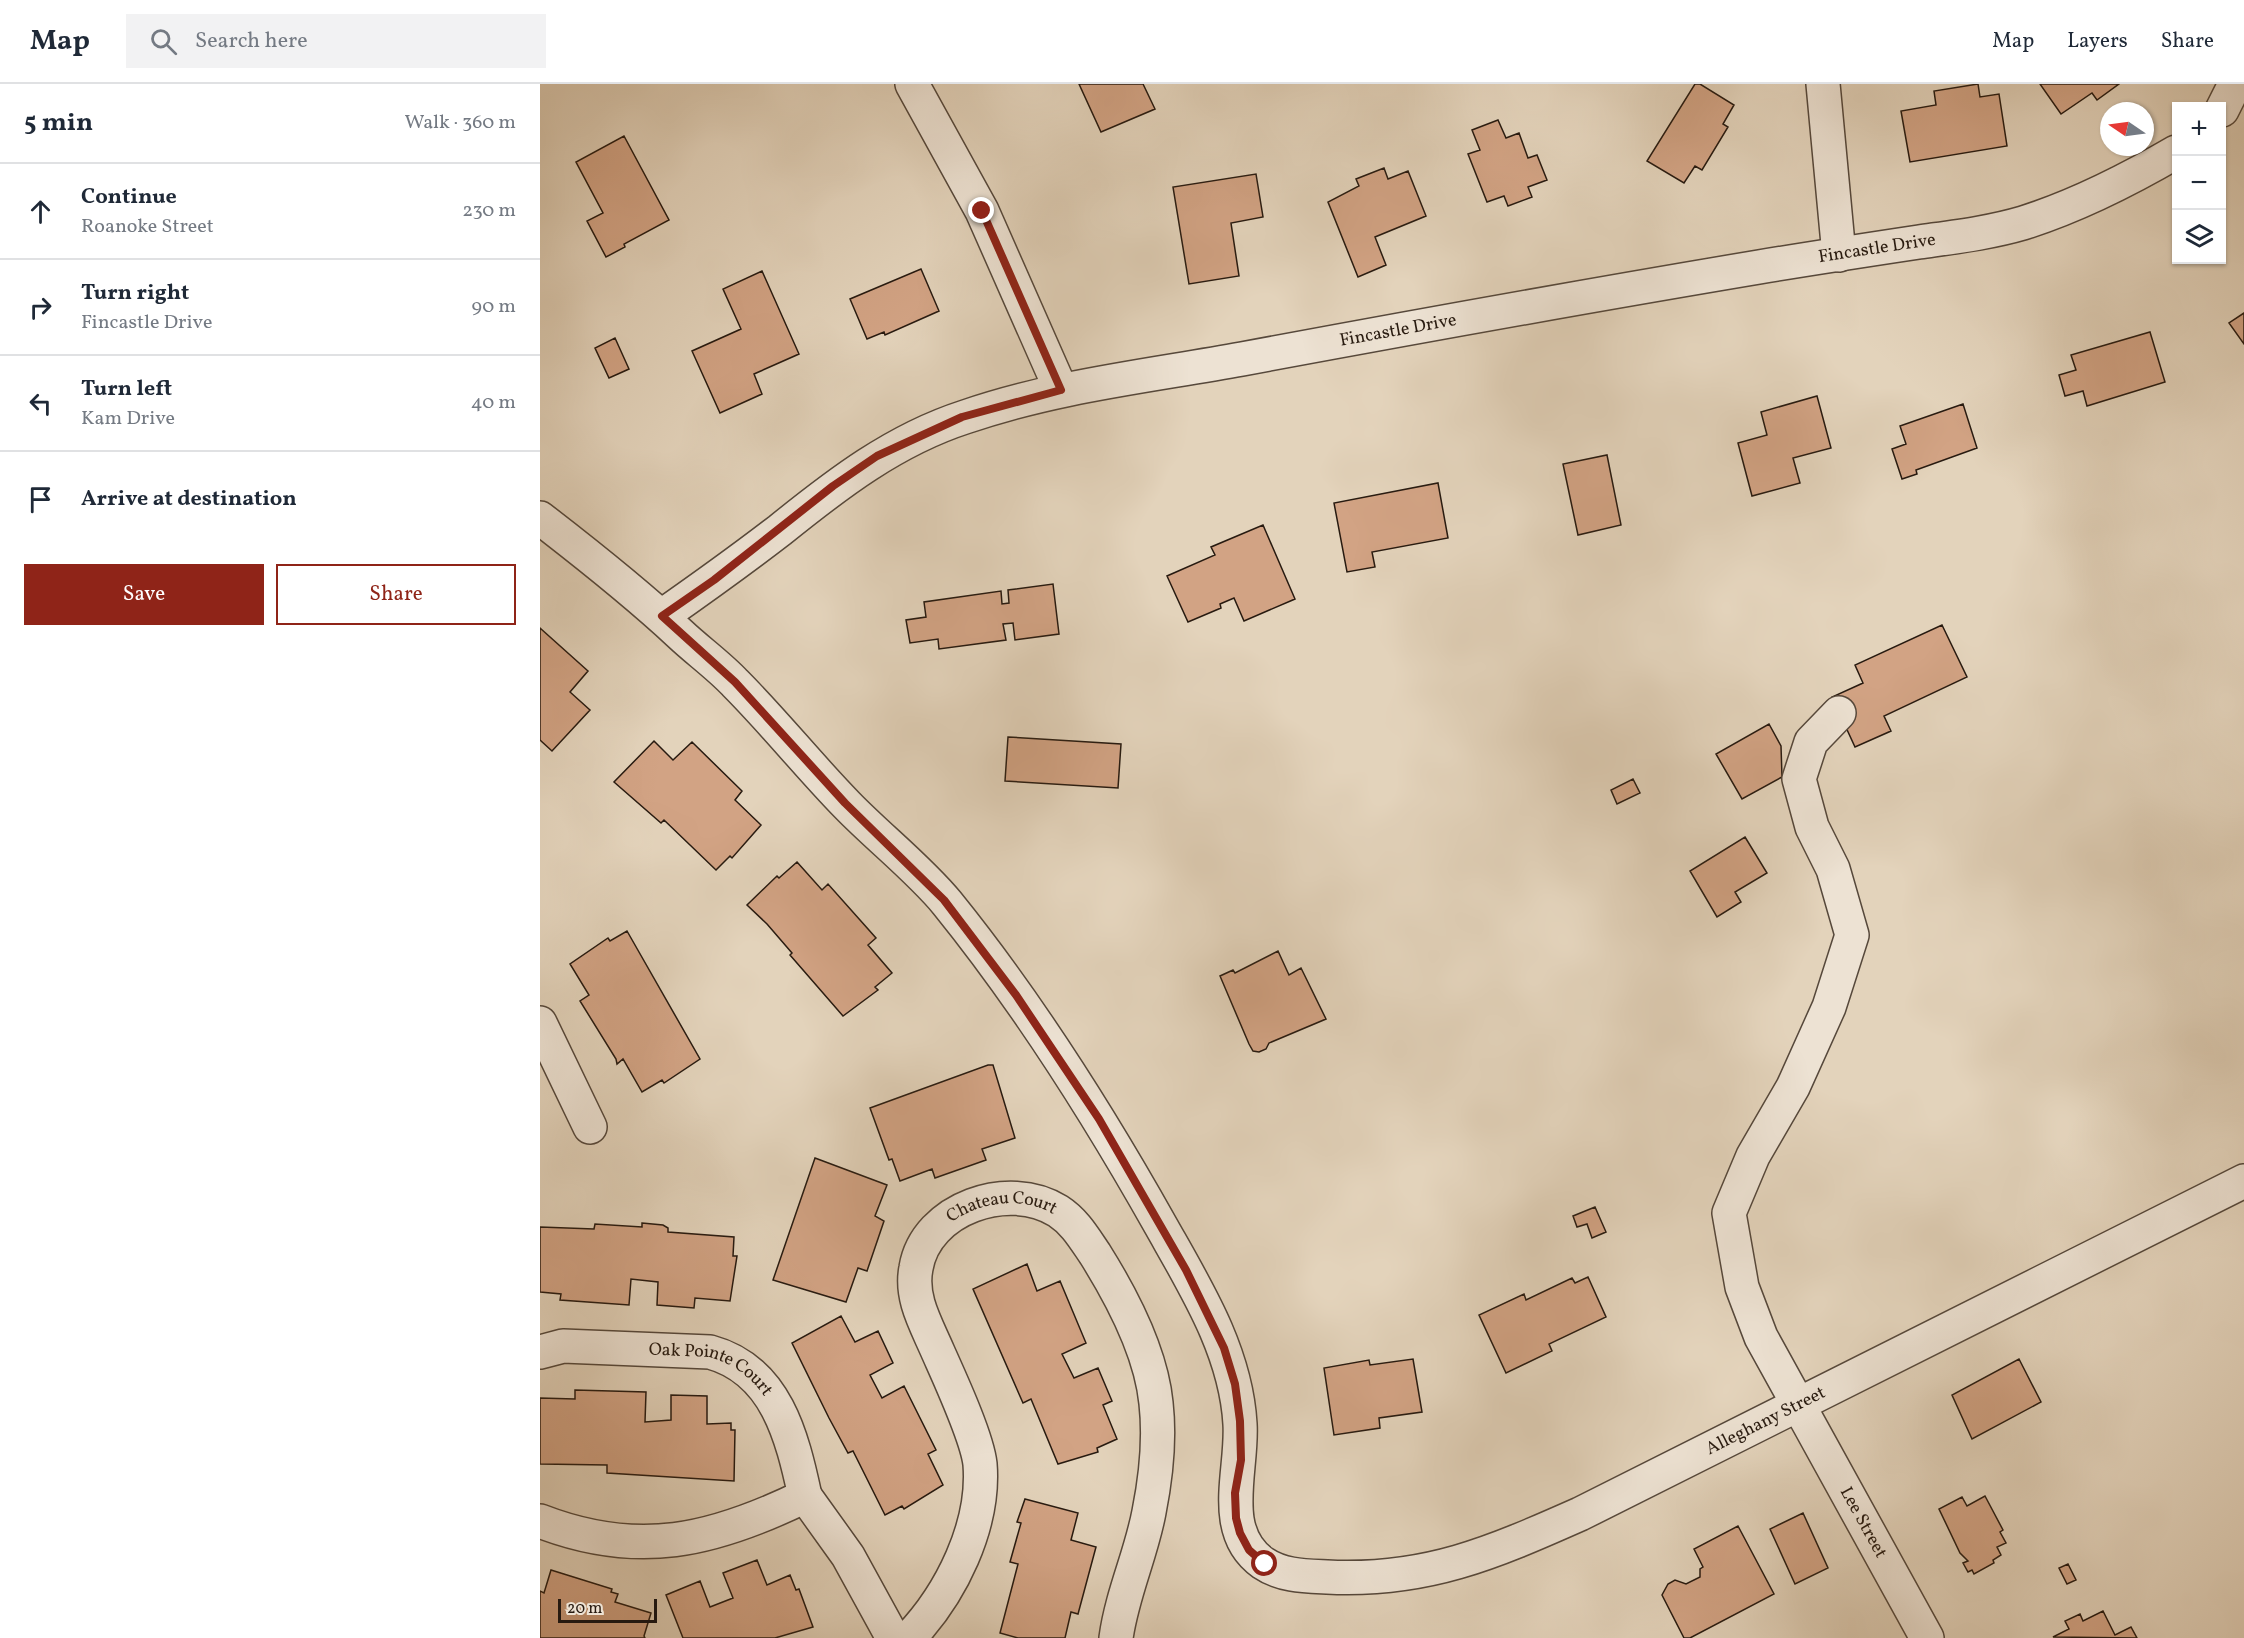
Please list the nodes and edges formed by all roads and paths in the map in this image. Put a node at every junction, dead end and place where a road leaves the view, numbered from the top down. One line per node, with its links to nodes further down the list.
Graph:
1 (912, 84): 7 (street)
2 (1823, 84): 6 (street)
3 (2235, 84): 4 (street)
4 (2226, 102)
5 (2172, 154): 6 (street, Fincastle Drive)
6 (1839, 255): 7 (street, Fincastle Drive)
7 (1061, 390): 9 (street, Fincastle Drive)
8 (540, 518): 9 (street)
9 (662, 616): 15 (street, Alleghany Street)
10 (1839, 713): 15 (street, Lee Street)
11 (540, 1023): 12 (street)
12 (590, 1127)
13 (2244, 1181): 15 (street, Alleghany Street)
14 (540, 1352): 16 (street, Oak Pointe Court)
15 (1800, 1404): 21 (street, Lee Street)
16 (805, 1496): 17 (street); 18 (street, Oak Pointe Court)
17 (540, 1521)
18 (893, 1638)
19 (909, 1638): 20 (street, Chateau Court)
20 (1116, 1638)
21 (1927, 1638)

